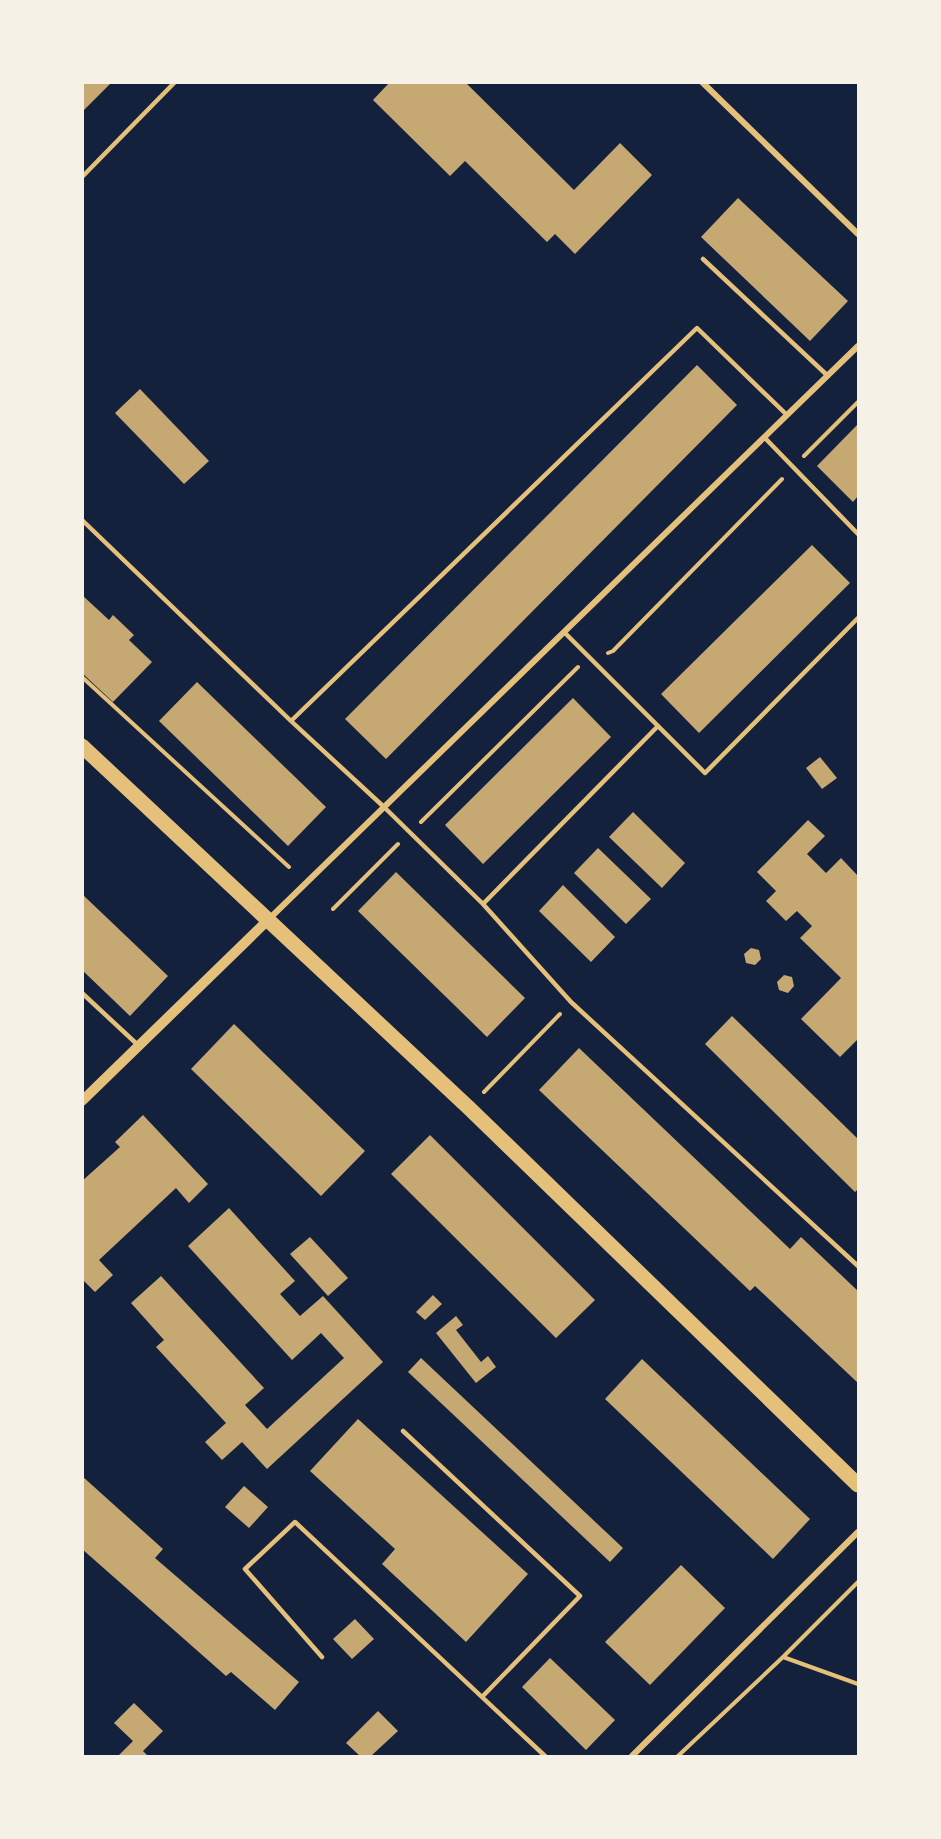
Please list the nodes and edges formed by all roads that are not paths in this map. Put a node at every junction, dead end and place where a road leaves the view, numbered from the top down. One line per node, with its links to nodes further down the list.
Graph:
1 (175, 82): 3 (lane)
2 (702, 82): 4 (street)
3 (82, 177)
4 (858, 234)
5 (703, 259): 7 (lane)
6 (858, 346): 7 (street)
7 (828, 376): 8 (street)
8 (787, 415): 9 (street); 14 (lane)
9 (764, 437): 11 (lane); 13 (street)
10 (82, 520): 14 (lane)
11 (858, 534)
12 (858, 618): 15 (lane)
13 (564, 632): 15 (lane); 17 (street)
14 (291, 721): 17 (lane)
15 (658, 726): 18 (lane)
16 (82, 746): 19 (main road)
17 (384, 807): 18 (lane); 19 (street)
18 (483, 904): 23 (lane)
19 (268, 920): 21 (street); 25 (main road)
20 (82, 993): 21 (lane)
21 (139, 1046): 22 (street)
22 (82, 1101)
23 (858, 1266)
24 (403, 1431): 28 (lane)
25 (858, 1485)
26 (858, 1532): 30 (street)
27 (322, 1657): 28 (lane)
28 (482, 1697): 29 (lane)
29 (545, 1756)
30 (633, 1756)

